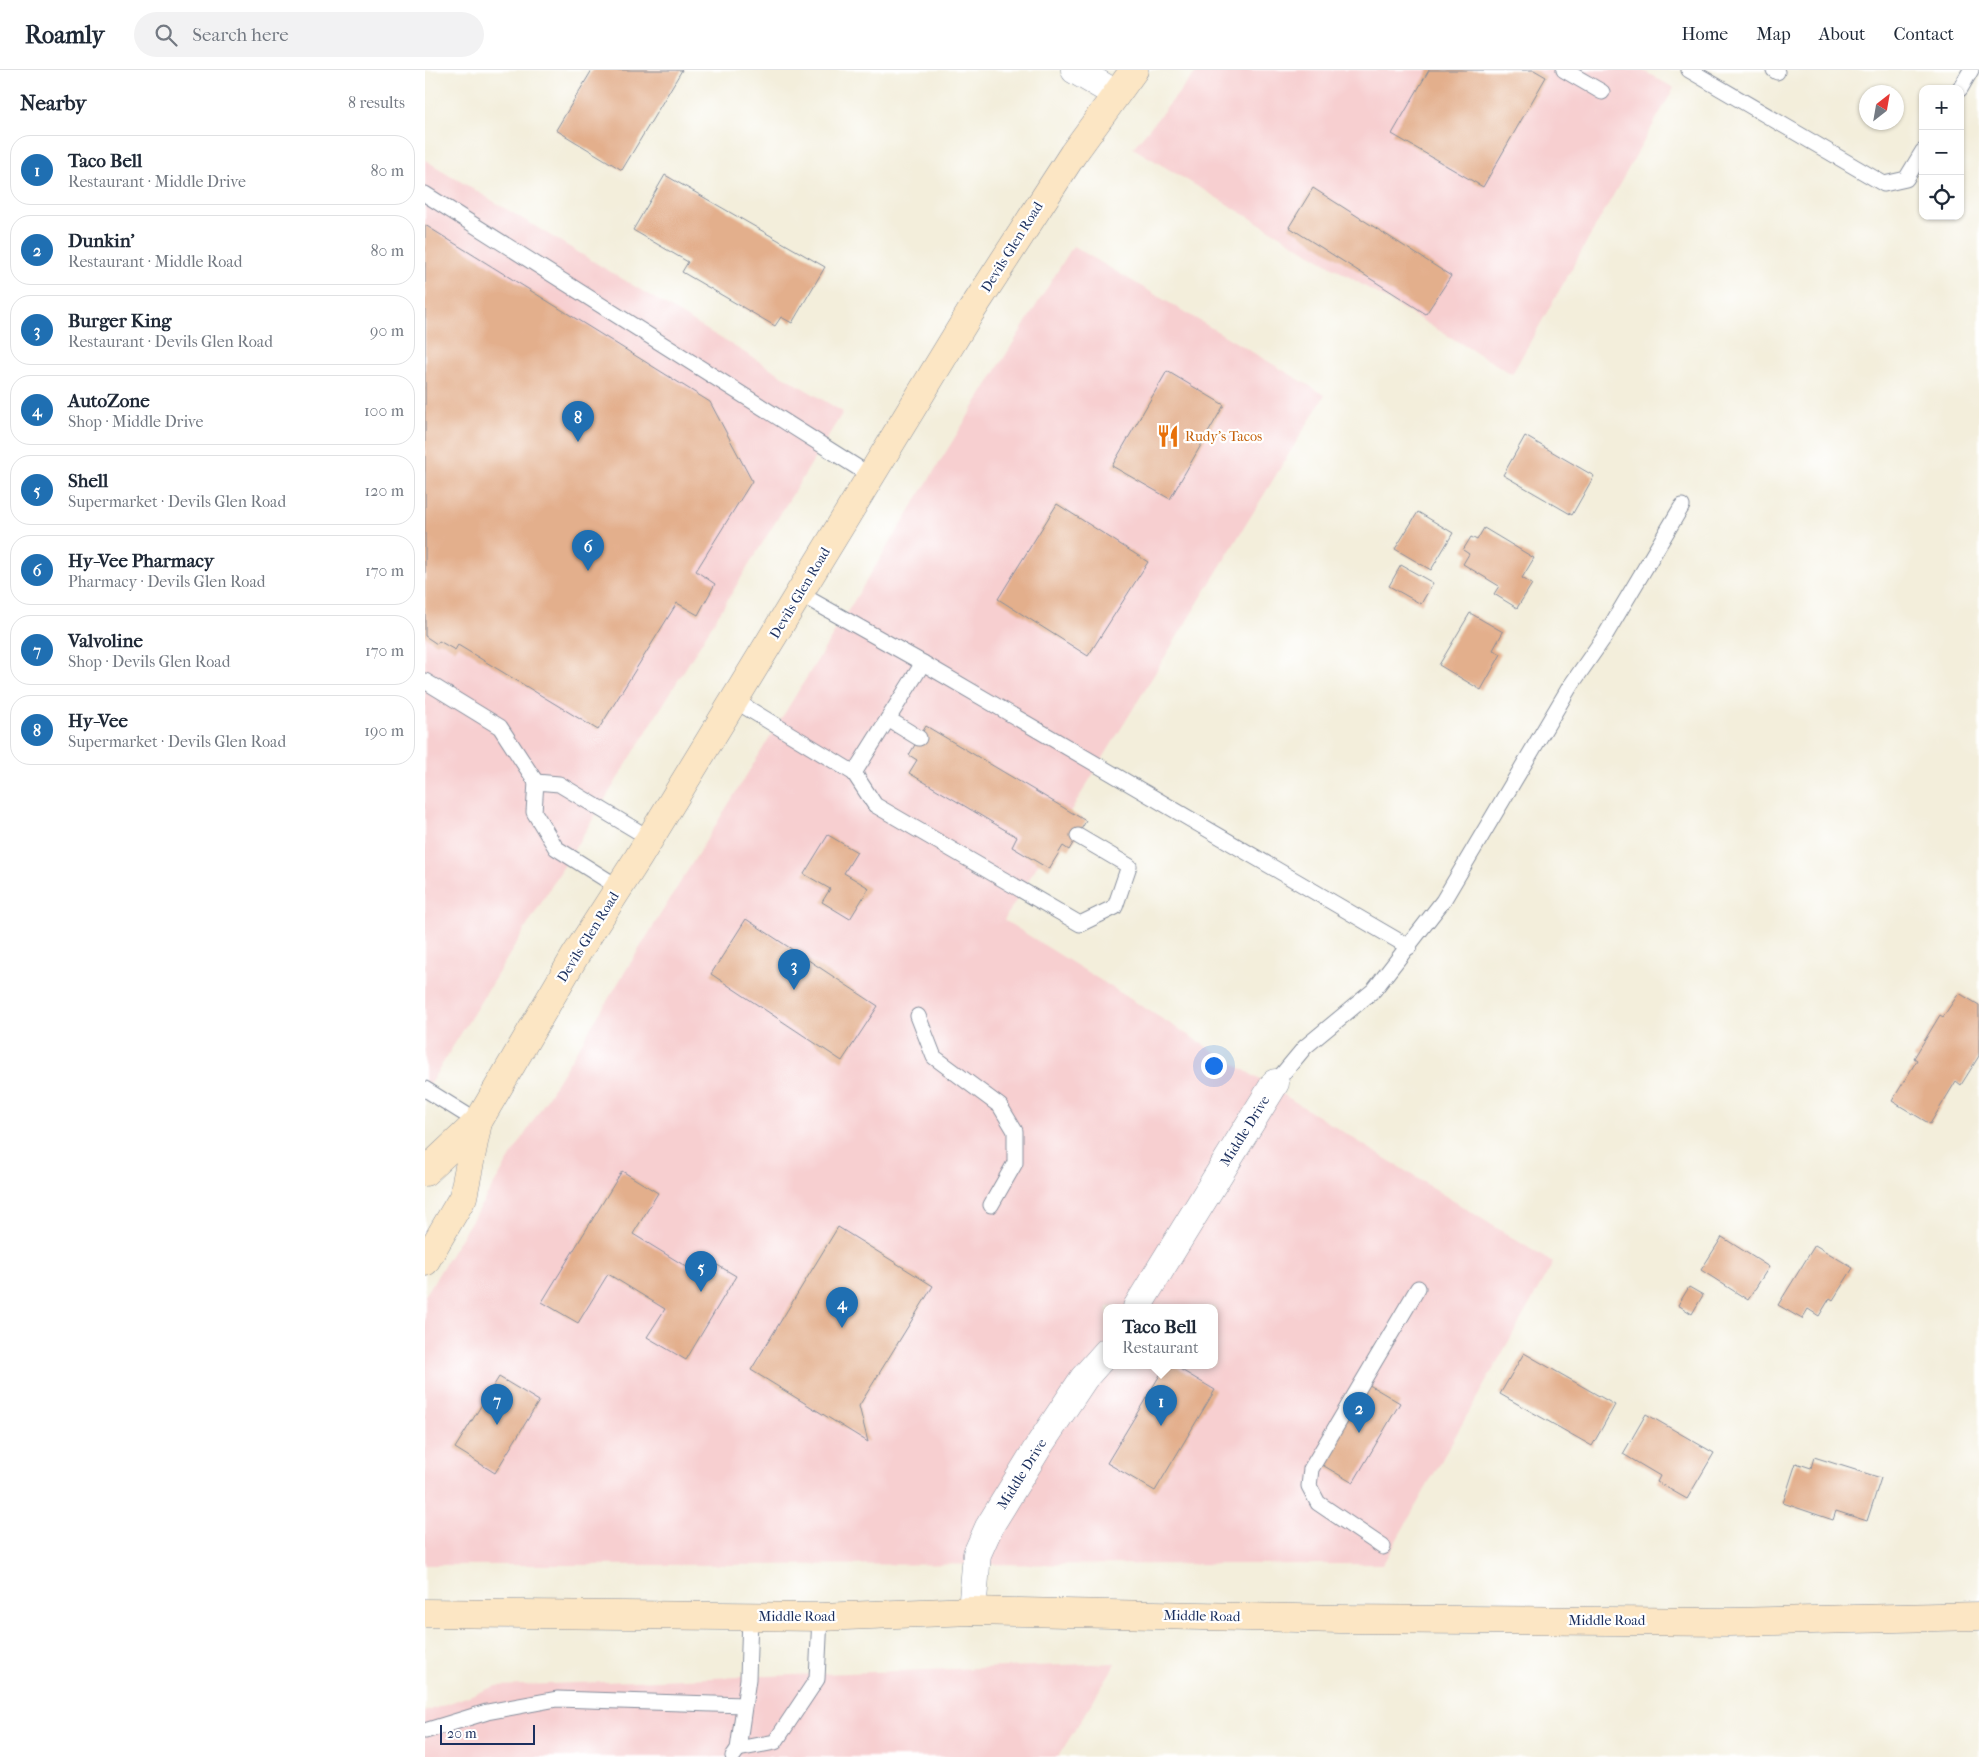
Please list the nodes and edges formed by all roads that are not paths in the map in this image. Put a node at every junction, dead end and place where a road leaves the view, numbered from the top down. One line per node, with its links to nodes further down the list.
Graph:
1 (1075, 70): 8 (street)
2 (1134, 70): 8 (main road, Devils Glen Road)
3 (1564, 70): 7 (lane)
4 (1689, 70): 9 (lane)
5 (1971, 70): 6 (lane)
6 (1962, 85)
7 (1602, 92)
8 (1116, 94): 11 (main road, Devils Glen Road)
9 (1919, 158)
10 (425, 194): 11 (lane)
11 (871, 476): 13 (main road, Devils Glen Road)
12 (1682, 506): 24 (lane)
13 (800, 594): 14 (lane); 16 (main road, Devils Glen Road)
14 (923, 663): 17 (lane); 24 (lane)
15 (425, 681): 20 (lane)
16 (734, 700): 19 (lane); 22 (main road, Devils Glen Road)
17 (888, 719): 18 (lane); 19 (lane)
18 (919, 738)
19 (854, 773): 21 (lane)
20 (536, 782): 22 (lane); 23 (lane)
21 (1078, 836)
22 (649, 838): 23 (main road, Devils Glen Road)
23 (618, 887): 28 (main road, Devils Glen Road)
24 (1409, 947): 26 (lane)
25 (918, 1016): 30 (lane)
26 (1275, 1083): 33 (street, Middle Drive)
27 (425, 1089): 28 (lane)
28 (478, 1122): 29 (main road, Devils Glen Road); 31 (main road, Devils Glen Road)
29 (425, 1172)
30 (991, 1205)
31 (425, 1262)
32 (1418, 1288): 35 (lane)
33 (1139, 1304)
34 (1103, 1356): 36 (street, Middle Drive)
35 (1383, 1547)
36 (972, 1611): 39 (main road, Middle Road); 40 (main road, Middle Road)
37 (425, 1613): 38 (main road, Middle Road)
38 (750, 1616): 40 (main road, Middle Road); 41 (lane)
39 (1979, 1616)
40 (820, 1617): 43 (lane)
41 (744, 1705): 42 (lane); 43 (lane)
42 (425, 1731)
43 (735, 1753)

